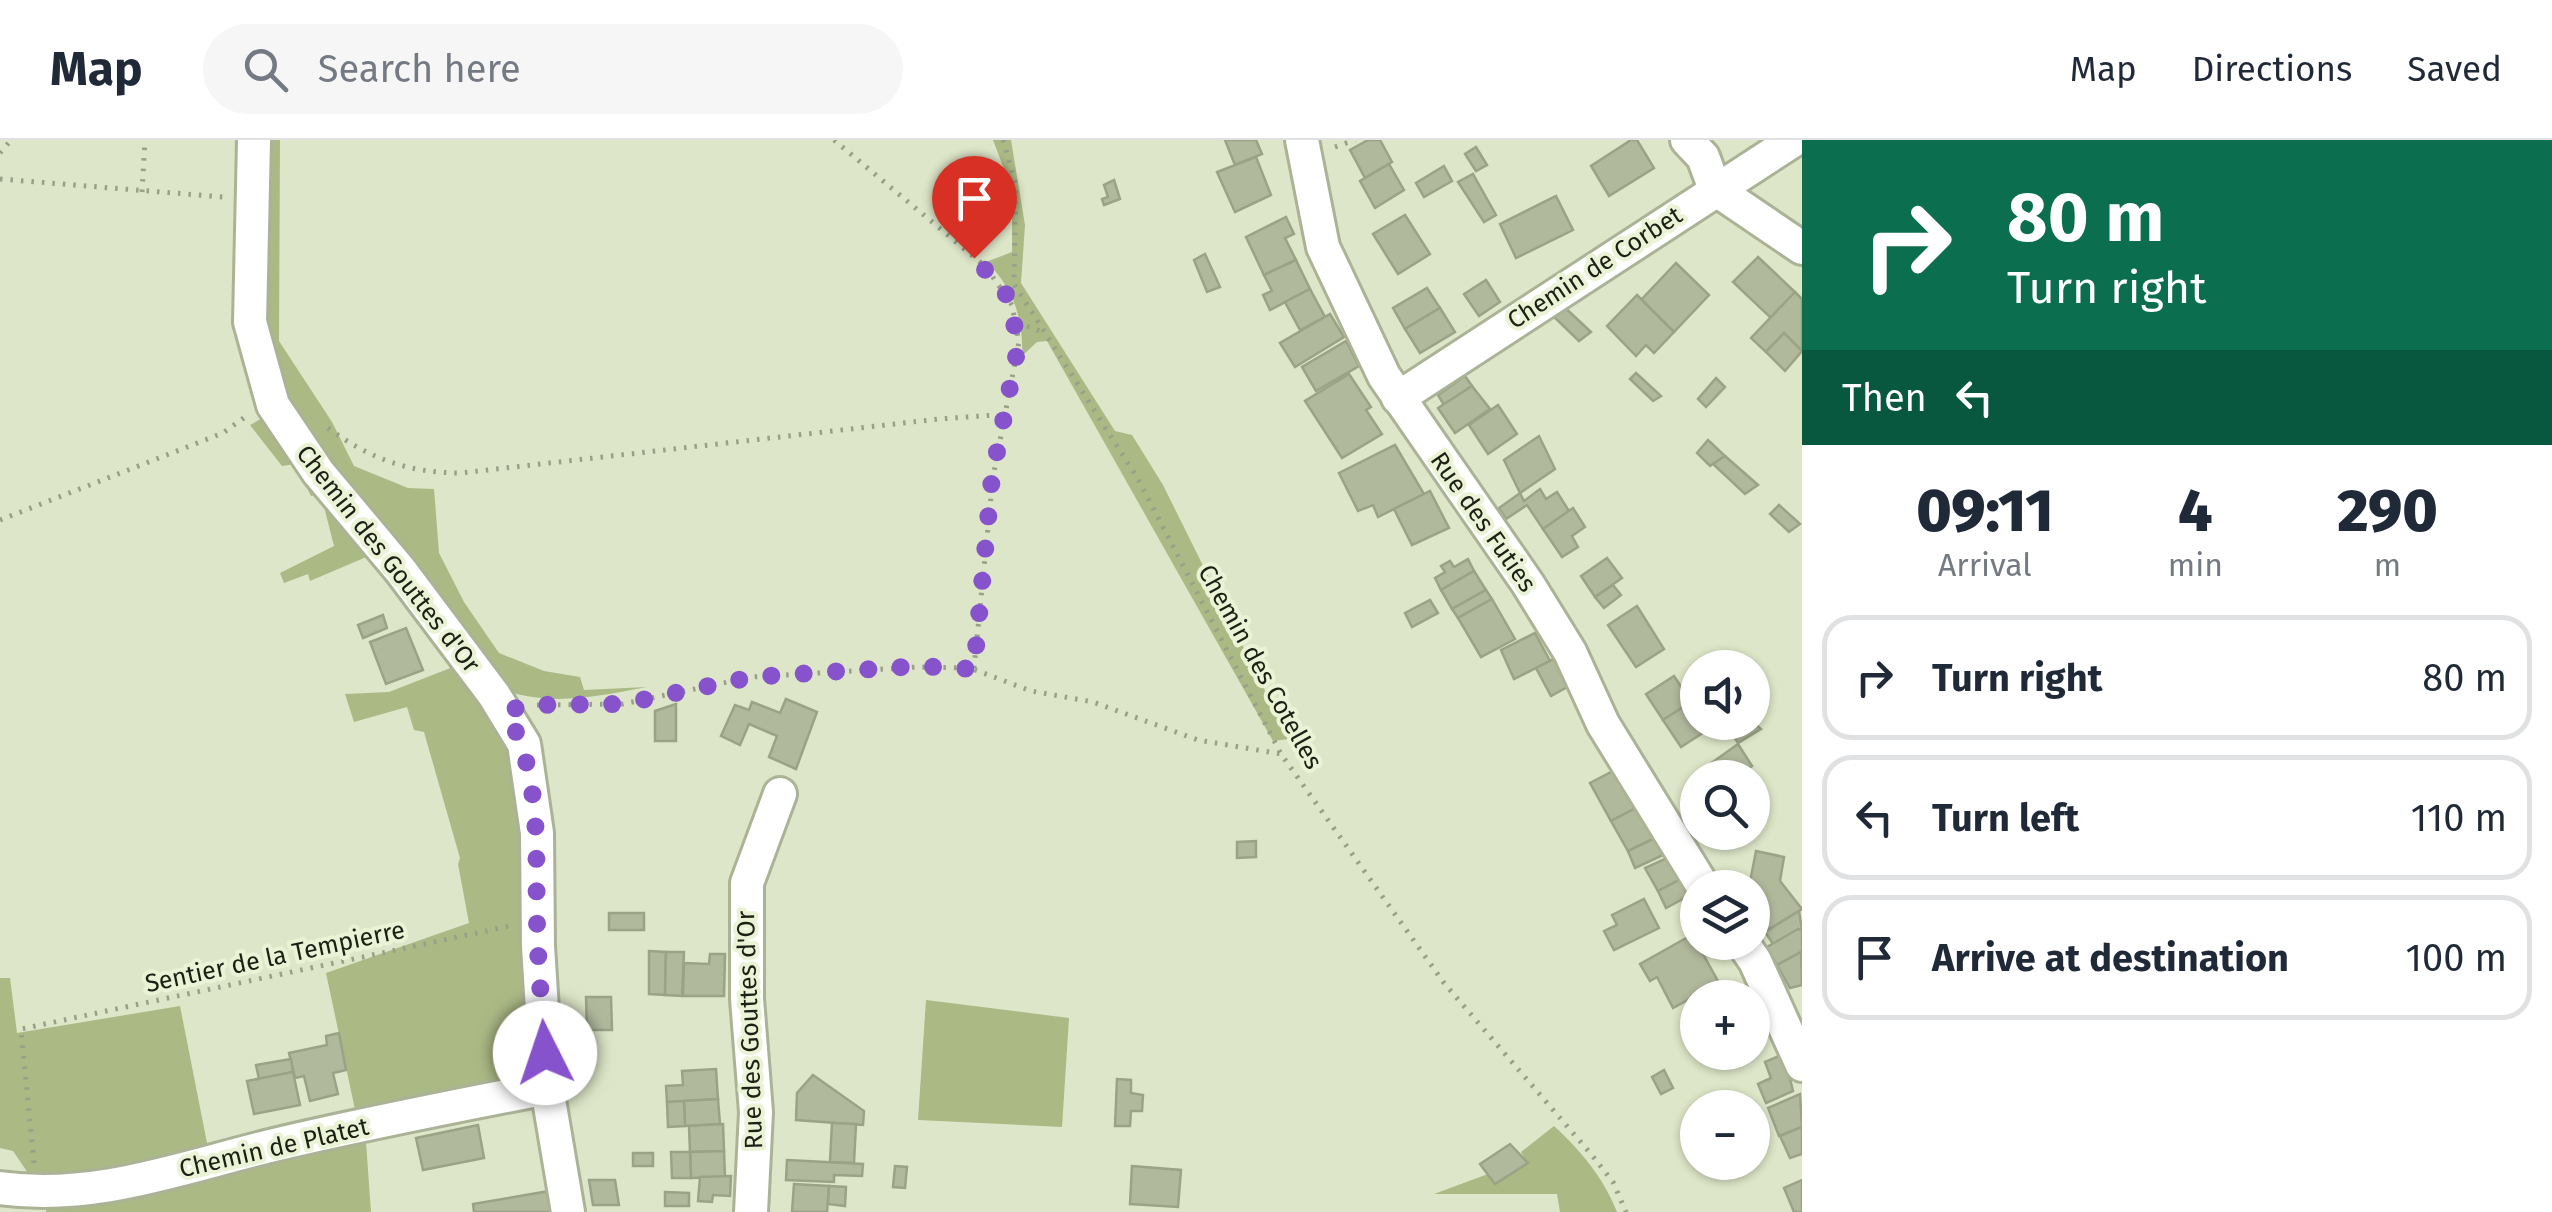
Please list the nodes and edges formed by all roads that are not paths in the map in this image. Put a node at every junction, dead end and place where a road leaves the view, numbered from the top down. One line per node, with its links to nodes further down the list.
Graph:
1 (254, 140): 12 (street, Chemin des Gouttes d'Or)
2 (1302, 140): 7 (street, Rue des Futies)
3 (1687, 140): 5 (street)
4 (1794, 140): 5 (street, Chemin de Corbet)
5 (1715, 189): 6 (street); 7 (street, Chemin de Corbet)
6 (1802, 248)
7 (1398, 398): 9 (street, Rue des Futies)
8 (780, 794): 15 (street, Rue des Gouttes d'Or)
9 (1693, 870)
10 (1755, 960): 11 (street)
11 (1802, 1064)
12 (547, 1088): 13 (street, Chemin de Platet); 14 (street, Chemin des Gouttes d'Or)
13 (0, 1188)
14 (568, 1212)
15 (751, 1212)

